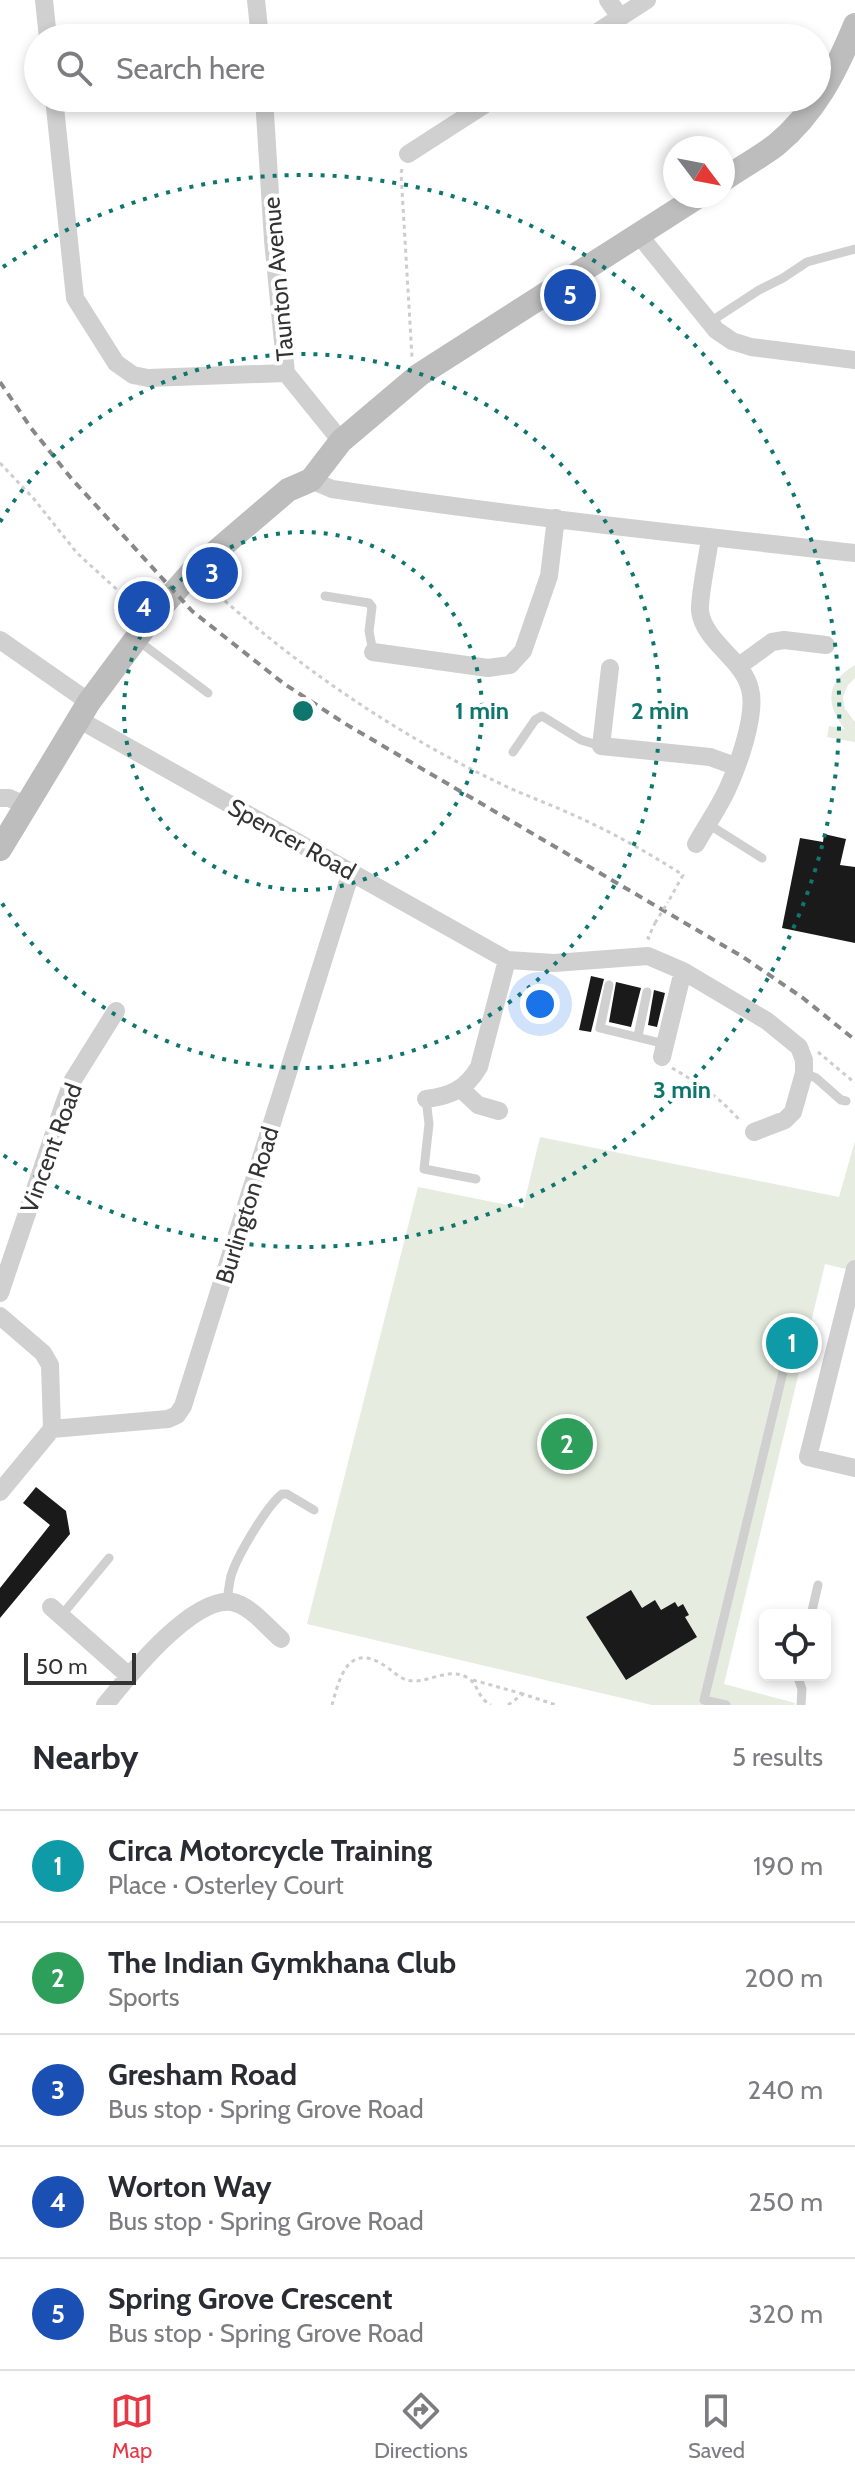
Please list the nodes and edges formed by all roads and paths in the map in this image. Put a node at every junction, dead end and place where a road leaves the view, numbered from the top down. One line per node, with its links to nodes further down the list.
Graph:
1 (44, 0): 6 (street)
2 (256, 0): 7 (street)
3 (608, 0): 5 (street)
4 (647, 0): 5 (street)
5 (620, 17): 8 (street)
6 (47, 24)
7 (259, 24)
8 (609, 24)
9 (855, 25): 10 (main road)
10 (831, 78)
11 (55, 112): 22 (street)
12 (265, 112): 22 (street, Taunton Avenue)
13 (473, 112): 15 (street)
14 (808, 112): 16 (main road)
15 (408, 154): 23 (path)
16 (735, 172)
17 (681, 208): 18 (main road)
18 (639, 235): 20 (street); 23 (main road)
19 (855, 249): 20 (lane)
20 (710, 322): 21 (street)
21 (855, 360)
22 (286, 373): 24 (street, Taunton Avenue)
23 (419, 375): 24 (main road)
24 (341, 441): 26 (main road)
25 (0, 463): 32 (path)
26 (311, 480): 27 (street); 30 (main road)
27 (556, 518): 28 (street); 35 (street)
28 (710, 538): 29 (street); 36 (street)
29 (855, 553)
30 (192, 572): 32 (main road); 50 (path, bridge)
31 (325, 596): 35 (lane)
32 (143, 629): 38 (lane); 39 (main road)
33 (0, 640): 39 (street, Spencer Road)
34 (826, 645): 36 (street)
35 (373, 652)
36 (739, 666): 42 (street)
37 (610, 668): 40 (street)
38 (208, 693)
39 (83, 710): 44 (main road); 49 (street, Spencer Road)
40 (601, 746): 41 (lane); 42 (street)
41 (513, 752)
42 (735, 766): 45 (street)
43 (0, 798): 44 (street)
44 (25, 805): 47 (main road)
45 (708, 824): 46 (street); 48 (lane)
46 (696, 844)
47 (0, 849)
48 (762, 858)
49 (351, 872): 51 (street, Spencer Road); 69 (street, Burlington Road)
50 (650, 931)
51 (507, 960): 52 (street, Spencer Road); 59 (street)
52 (683, 971): 57 (street); 58 (street, Spencer Road)
53 (609, 985): 56 (lane)
54 (647, 992): 56 (lane)
55 (116, 1011): 66 (street, Vincent Road)
56 (638, 1036): 57 (lane)
57 (664, 1051): 63 (path)
58 (804, 1073): 61 (lane); 63 (street)
59 (461, 1089): 60 (street); 62 (street)
60 (426, 1099): 64 (lane)
61 (846, 1101)
62 (499, 1111)
63 (754, 1132)
64 (476, 1179)
65 (855, 1269): 70 (street)
66 (0, 1293)
67 (0, 1316): 69 (street)
68 (783, 1372): 88 (lane)
69 (52, 1429): 71 (street)
70 (855, 1468)
71 (0, 1492)
72 (314, 1510): 75 (lane)
73 (109, 1558): 77 (lane)
74 (818, 1585): 76 (lane)
75 (227, 1602): 78 (street); 79 (street)
76 (812, 1609)
77 (56, 1611): 79 (street)
78 (281, 1639)
79 (129, 1676): 83 (street)
80 (470, 1679): 82 (path); 84 (path); 85 (path)
81 (799, 1681): 89 (lane)
82 (523, 1694): 86 (path); 87 (path)
83 (105, 1705)
84 (332, 1705)
85 (491, 1705)
86 (508, 1705)
87 (556, 1705)
88 (726, 1705)
89 (801, 1705)

